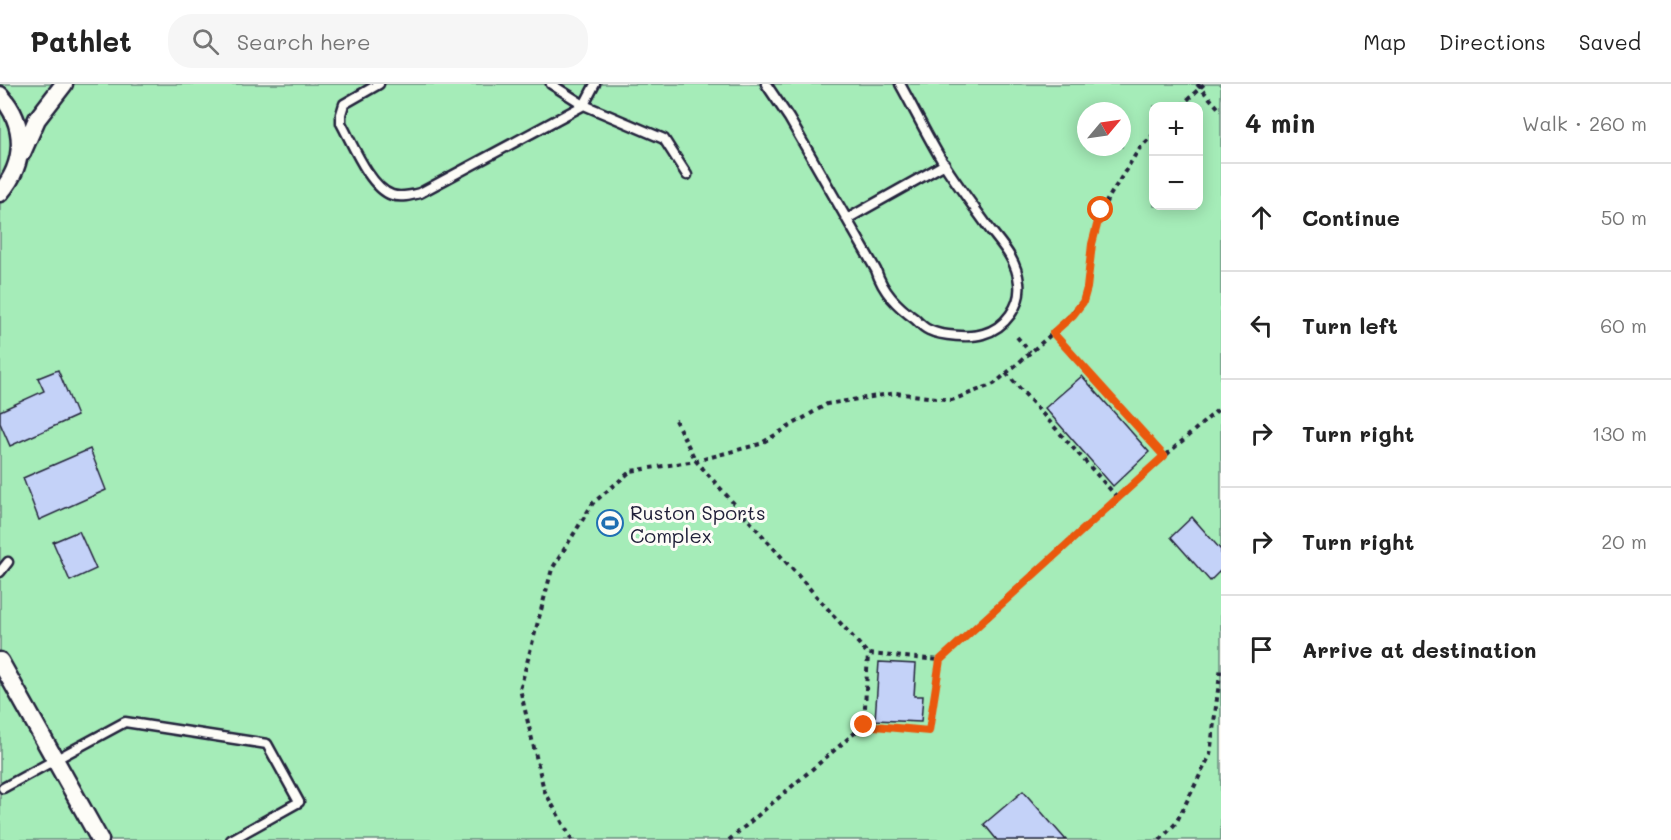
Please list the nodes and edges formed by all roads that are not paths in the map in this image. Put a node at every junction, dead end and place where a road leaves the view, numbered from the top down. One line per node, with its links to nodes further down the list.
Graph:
1 (64, 84): 9 (street)
2 (380, 84): 8 (lane)
3 (551, 84): 8 (lane)
4 (595, 84): 8 (lane)
5 (766, 84): 13 (lane)
6 (900, 84): 10 (lane)
7 (0, 95): 9 (street)
8 (584, 105): 11 (lane)
9 (20, 157): 12 (street)
10 (945, 164): 13 (lane); 13 (lane)
11 (687, 175)
12 (0, 193)
13 (847, 219)
14 (8, 562): 15 (lane)
15 (0, 572)
16 (0, 661): 17 (street)
17 (55, 760): 18 (lane); 19 (street); 20 (lane)
18 (3, 788)
19 (100, 840)
20 (231, 840)

